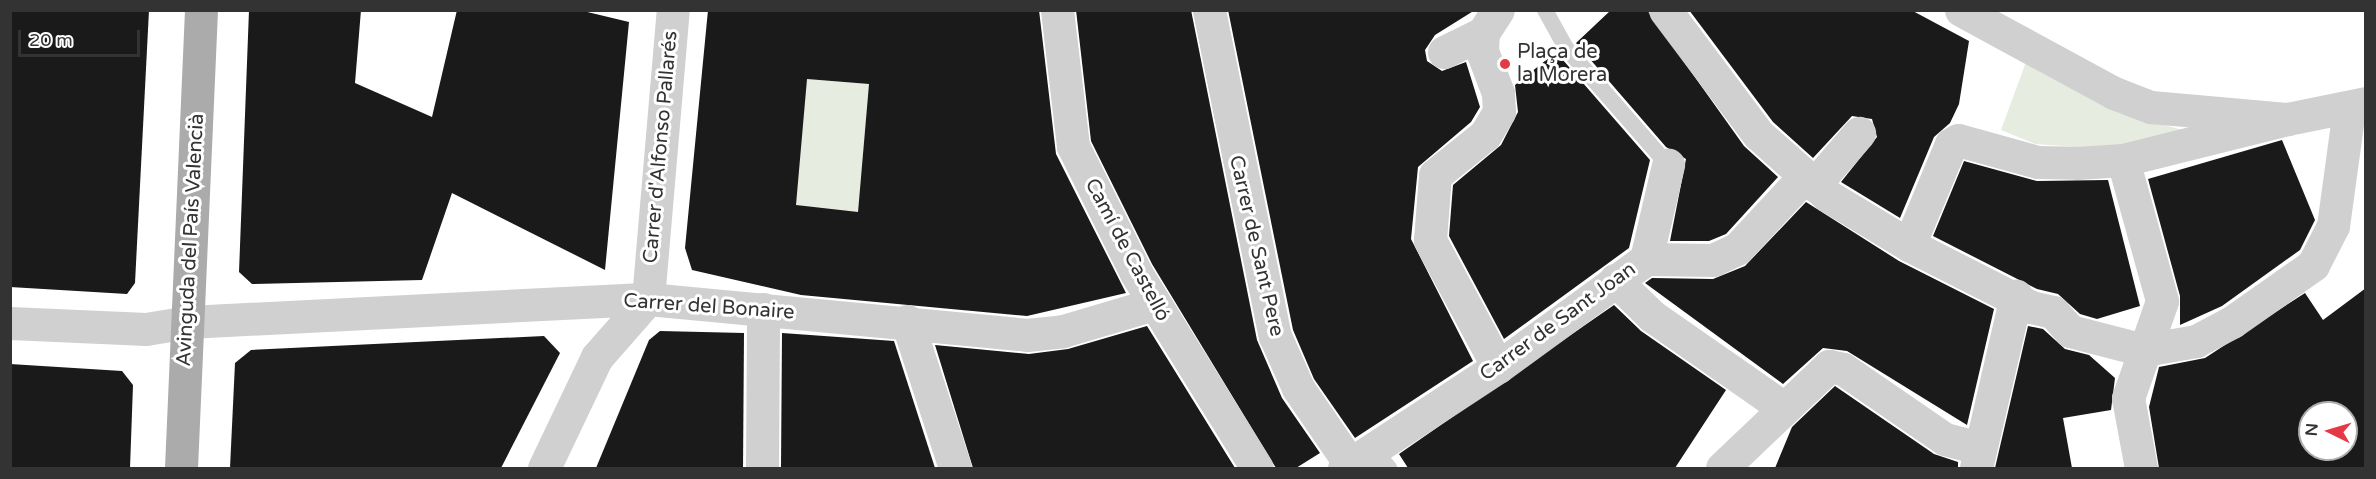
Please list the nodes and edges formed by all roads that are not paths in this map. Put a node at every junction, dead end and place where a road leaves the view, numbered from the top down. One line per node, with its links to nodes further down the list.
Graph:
1 (201, 10): 24 (main road, Avinguda del País Valencià)
2 (673, 10): 20 (street, Carrer d'Alfonso Pallarés)
3 (1057, 10): 21 (street, Camí de Castelló)
4 (1209, 10): 30 (street, Carrer de Sant Pere)
5 (1545, 10): 14 (lane, Carrer de Sant Joan)
6 (1665, 10): 15 (street)
7 (1961, 10): 11 (street)
8 (1490, 22): 9 (street); 27 (street)
9 (1444, 52)
10 (2357, 106): 11 (street); 26 (street)
11 (2287, 118): 13 (street)
12 (1859, 133): 15 (street)
13 (2123, 160): 16 (street); 26 (street)
14 (1668, 165): 17 (street, Carrer de Sant Joan)
15 (1809, 181): 16 (street); 17 (street)
16 (1909, 245): 19 (street)
17 (1646, 259): 18 (street, Carrer de Sant Joan)
18 (1615, 280): 27 (street, Carrer de Sant Joan); 28 (street)
19 (2016, 296): 26 (street); 29 (street)
20 (648, 299): 22 (street, Carrer del Bonaire); 24 (street, Carrer del Bonaire); 32 (street)
21 (1154, 304): 23 (street, Carrer del Bonaire); 35 (street, Camí de Castelló)
22 (764, 309): 23 (street, Carrer del Bonaire); 33 (street)
23 (907, 321): 34 (street)
24 (188, 322): 25 (street, Carrer del Bonaire); 31 (main road, Avinguda del País Valencià)
25 (10, 323)
26 (2144, 350): 37 (street)
27 (1498, 367): 30 (street, Carrer de Sant Joan)
28 (1784, 408): 29 (street); 36 (street)
29 (1977, 458)
30 (1363, 462)
31 (181, 468)
32 (544, 468)
33 (762, 468)
34 (955, 468)
35 (1257, 468)
36 (1722, 468)
37 (2141, 468)

